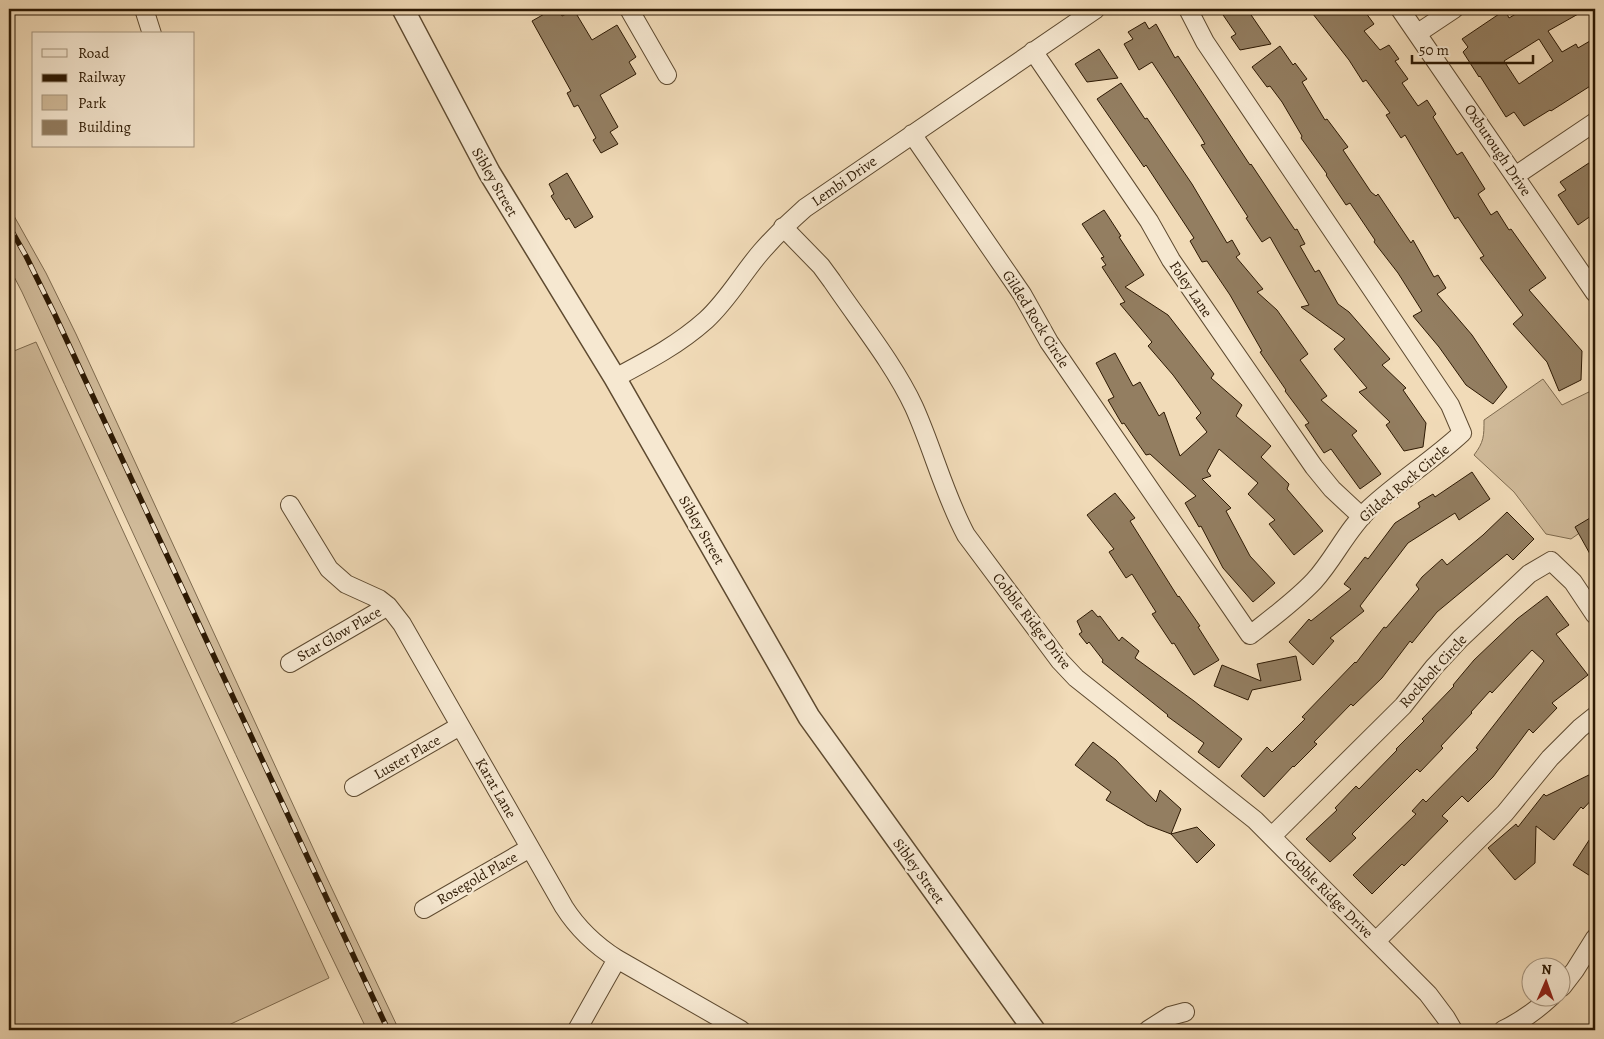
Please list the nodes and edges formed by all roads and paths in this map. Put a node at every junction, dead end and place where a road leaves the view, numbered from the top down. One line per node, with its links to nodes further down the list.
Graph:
1 (144, 9): 8 (street)
2 (403, 9): 17 (street, Sibley Street)
3 (629, 9): 11 (street)
4 (1096, 9): 10 (street, Lembi Drive)
5 (1188, 9): 19 (street, Gilded Rock Circle)
6 (1400, 9): 9 (street, Oxburough Drive)
7 (1454, 9): 9 (street)
8 (151, 32)
9 (1418, 33): 14 (street, Oxburough Drive)
10 (1032, 51): 13 (street, Lembi Drive); 19 (street, Foley Lane)
11 (667, 75)
12 (1595, 122): 14 (street)
13 (912, 134): 15 (street, Lembi Drive); 19 (street, Gilded Rock Circle)
14 (1515, 176): 16 (street, Oxburough Drive)
15 (783, 227): 17 (street, Lembi Drive); 26 (street, Cobble Ridge Drive)
16 (1595, 293)
17 (615, 378): 37 (street, Sibley Street)
18 (290, 505): 20 (street)
19 (1362, 517)
20 (388, 606): 22 (street, Star Glow Place); 24 (street, Karat Lane)
21 (1595, 615): 26 (street, Rockbolt Circle)
22 (290, 663)
23 (1595, 716): 30 (street)
24 (460, 726): 25 (street, Luster Place); 27 (street, Karat Lane)
25 (354, 787)
26 (1272, 836): 30 (street, Cobble Ridge Drive)
27 (530, 848): 28 (street, Rosegold Place); 31 (street, Karat Lane)
28 (424, 908)
29 (1595, 938): 32 (street)
30 (1376, 941): 39 (street, Cobble Ridge Drive)
31 (617, 959): 35 (street); 36 (street, Karat Lane)
32 (1572, 974)
33 (1540, 1006): 40 (street)
34 (1186, 1012): 38 (street)
35 (577, 1030)
36 (741, 1030)
37 (1034, 1030)
38 (1148, 1030)
39 (1452, 1030)
40 (1504, 1030)

